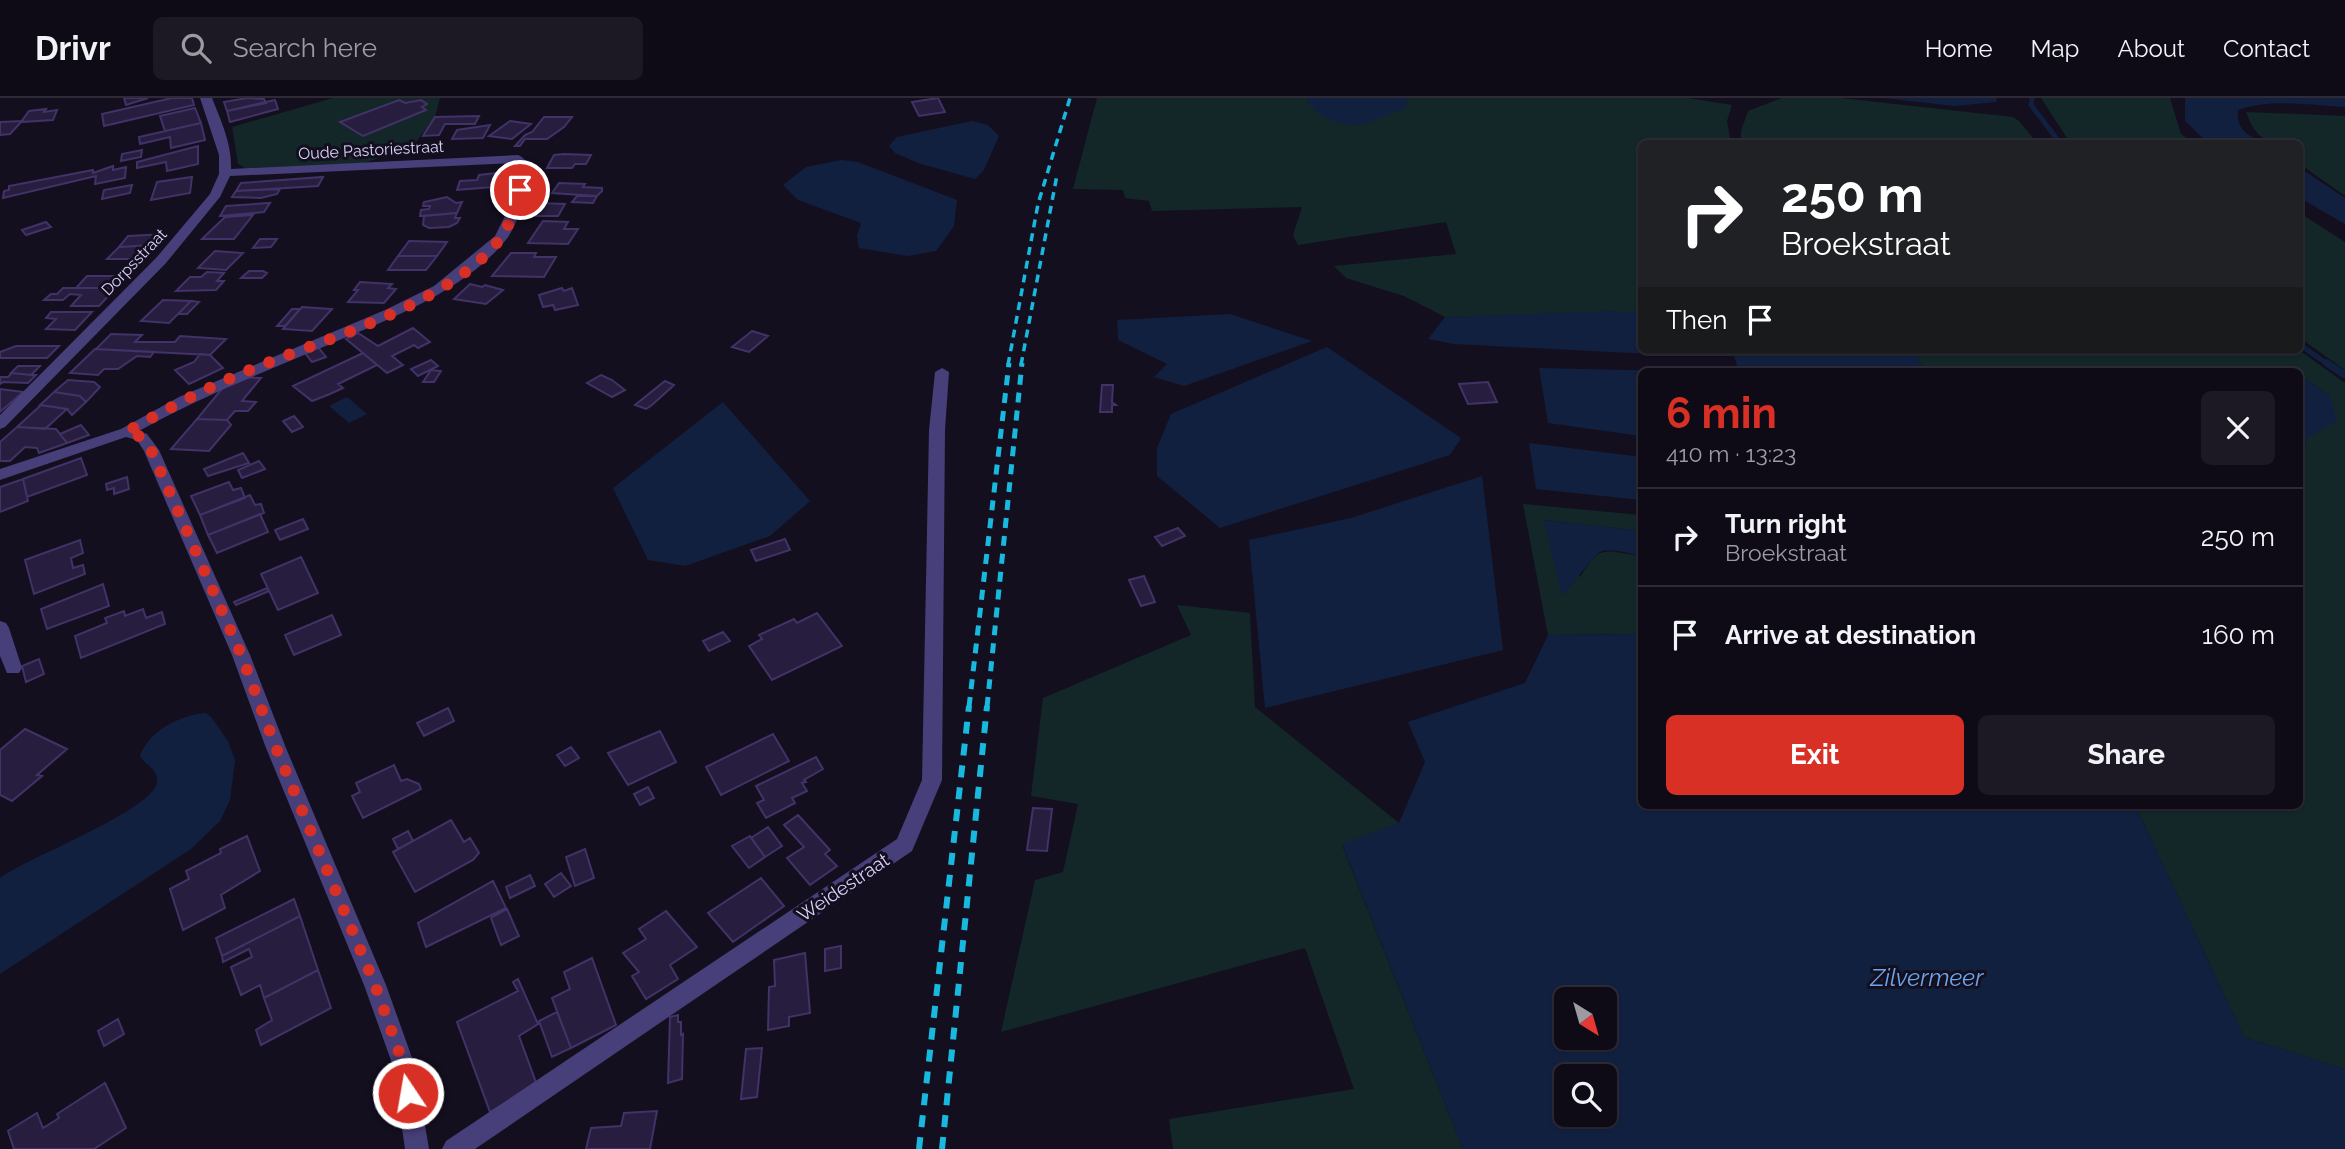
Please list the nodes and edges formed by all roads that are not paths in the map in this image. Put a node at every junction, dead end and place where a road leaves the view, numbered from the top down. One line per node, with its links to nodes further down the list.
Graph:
1 (205, 98): 2 (street)
2 (225, 170): 4 (street, Dorpsstraat); 5 (street, Oude Pastoriestraat)
3 (942, 372): 10 (street, Weidestraat)
4 (0, 424)
5 (126, 432): 6 (street); 9 (street)
6 (0, 475)
7 (0, 628): 8 (street)
8 (13, 668)
9 (417, 1149)
10 (454, 1149)

